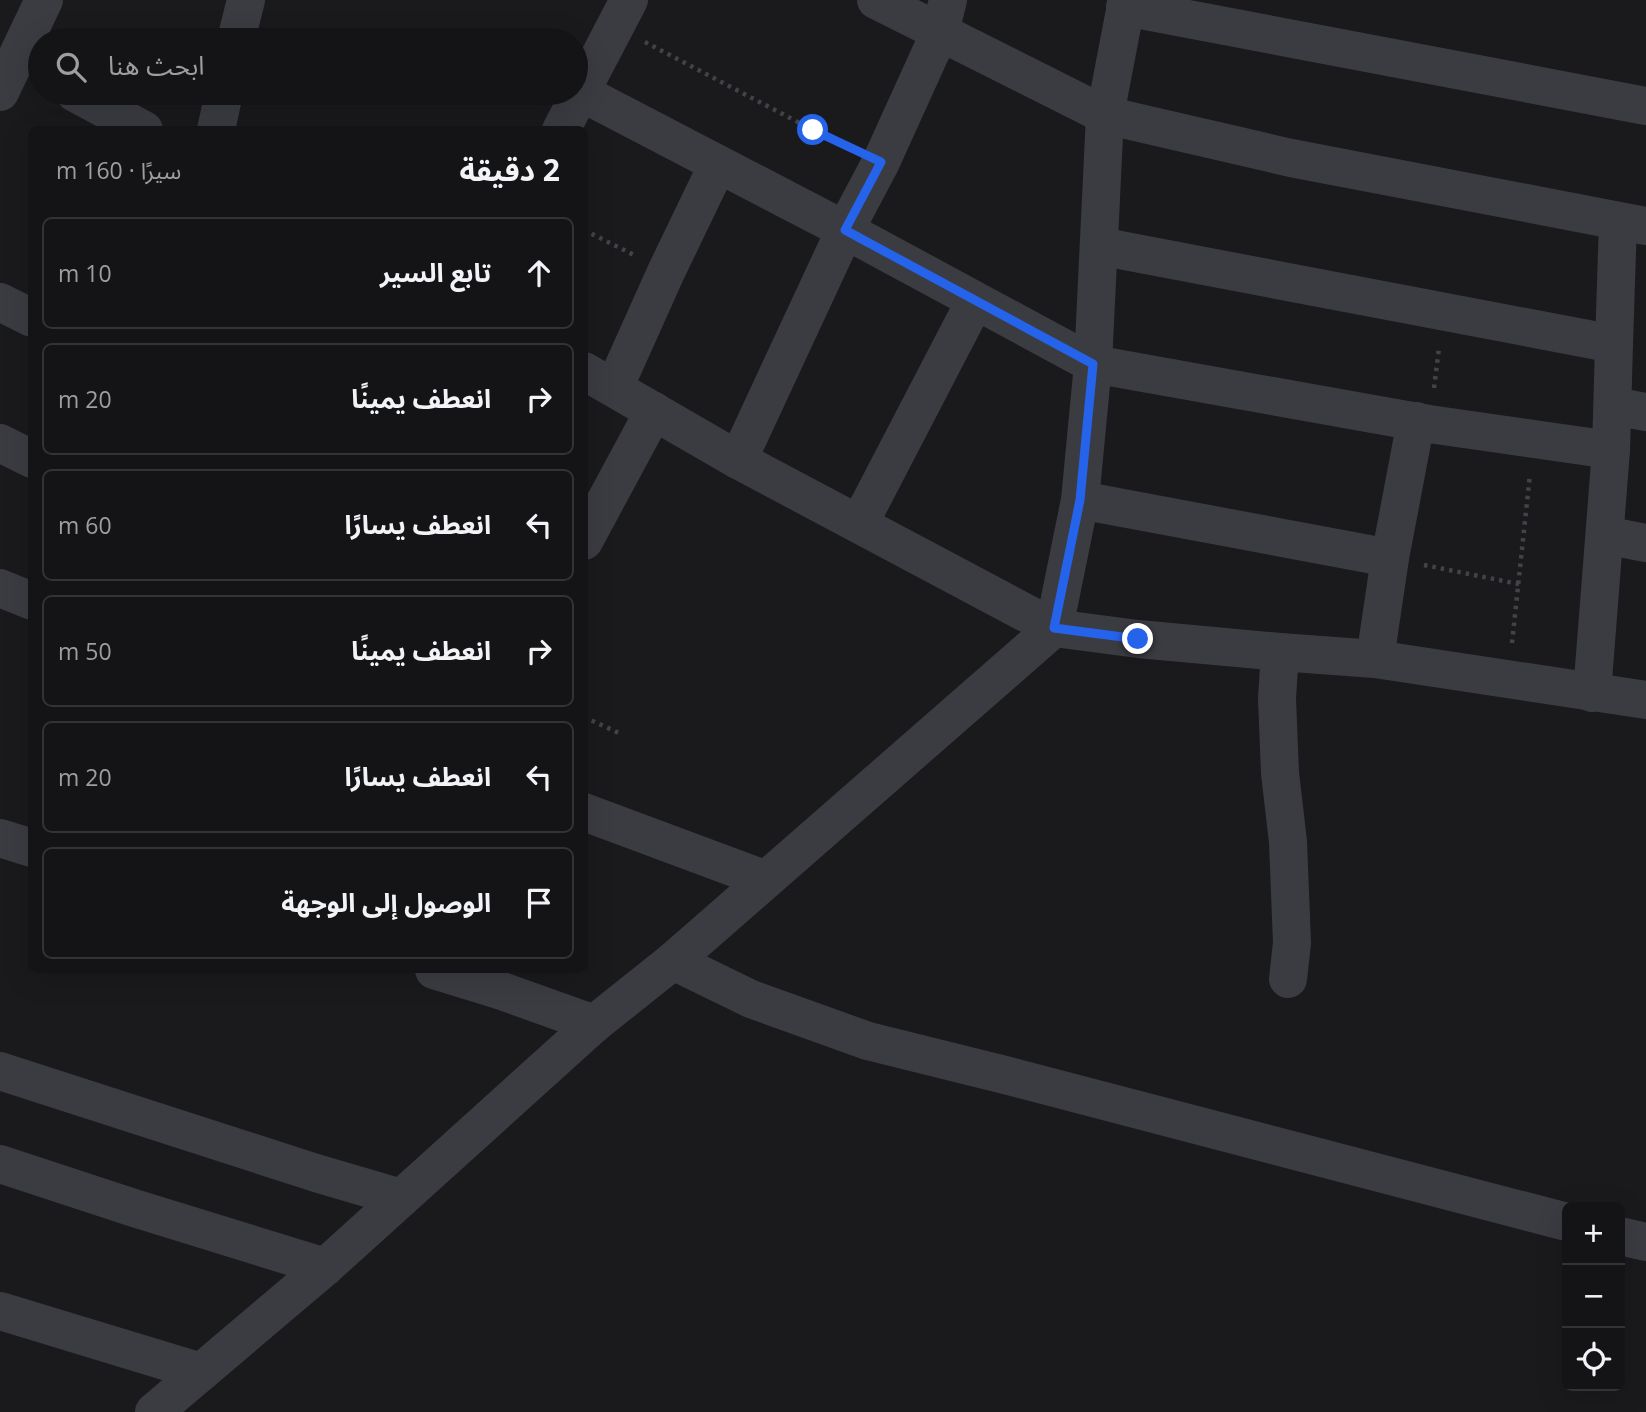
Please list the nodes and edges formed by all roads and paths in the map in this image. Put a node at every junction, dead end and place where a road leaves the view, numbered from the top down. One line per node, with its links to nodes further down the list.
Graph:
1 (44, 0): 7 (street)
2 (246, 0): 8 (street)
3 (876, 0): 6 (street)
4 (1126, 4): 16 (street); 17 (street)
5 (623, 13): 11 (street); 21 (path)
6 (944, 16): 17 (street); 21 (street)
7 (32, 28)
8 (239, 28)
9 (28, 37): 10 (street)
10 (14, 70)
11 (588, 81)
12 (588, 96): 22 (street)
13 (97, 105): 18 (street)
14 (222, 105): 19 (street)
15 (575, 105): 20 (street)
16 (1646, 106)
17 (1105, 115): 23 (street); 26 (street)
18 (137, 126)
19 (217, 126)
20 (563, 126)
21 (881, 162): 24 (street)
22 (718, 164): 24 (street); 27 (street)
23 (1632, 223): 32 (street)
24 (845, 230): 28 (street); 42 (street)
25 (588, 232): 27 (path)
26 (1099, 246): 30 (street); 33 (street)
27 (666, 272): 34 (street)
28 (975, 301): 33 (street); 44 (street)
29 (0, 302): 31 (street)
30 (1444, 312): 32 (street); 37 (path)
31 (28, 316)
32 (1614, 344): 35 (street)
33 (1093, 364): 37 (street); 43 (street)
34 (599, 380): 36 (street)
35 (1629, 409): 40 (street)
36 (654, 411): 42 (street); 45 (street)
37 (1423, 423): 38 (street); 48 (street)
38 (1534, 439): 40 (street); 49 (path)
39 (0, 443): 41 (street)
40 (1611, 450): 46 (street)
41 (28, 456)
42 (738, 460): 44 (street)
43 (1080, 500): 48 (street); 52 (street)
44 (859, 524): 52 (street)
45 (588, 534)
46 (1605, 535): 47 (street); 56 (street)
47 (1646, 543)
48 (1390, 558): 49 (path); 54 (street)
49 (1520, 584): 55 (path)
50 (0, 588): 51 (street)
51 (28, 599)
52 (1054, 628): 53 (street); 61 (street)
53 (1280, 652): 54 (street); 64 (street)
54 (1375, 659): 55 (street)
55 (1508, 680): 56 (street)
56 (1592, 692): 57 (street)
57 (1646, 700)
58 (588, 719): 59 (path)
59 (621, 734)
60 (588, 813): 61 (street)
61 (764, 879): 62 (street)
62 (673, 961): 65 (street); 69 (street)
63 (444, 973): 65 (street)
64 (1288, 979)
65 (594, 1024): 68 (street)
66 (0, 1071): 68 (street)
67 (0, 1164): 72 (street)
68 (401, 1198): 72 (street)
69 (1562, 1221)
70 (1625, 1237): 71 (street)
71 (1646, 1242)
72 (325, 1268): 74 (street)
73 (0, 1311): 74 (street)
74 (201, 1372): 75 (street)
75 (154, 1412)

